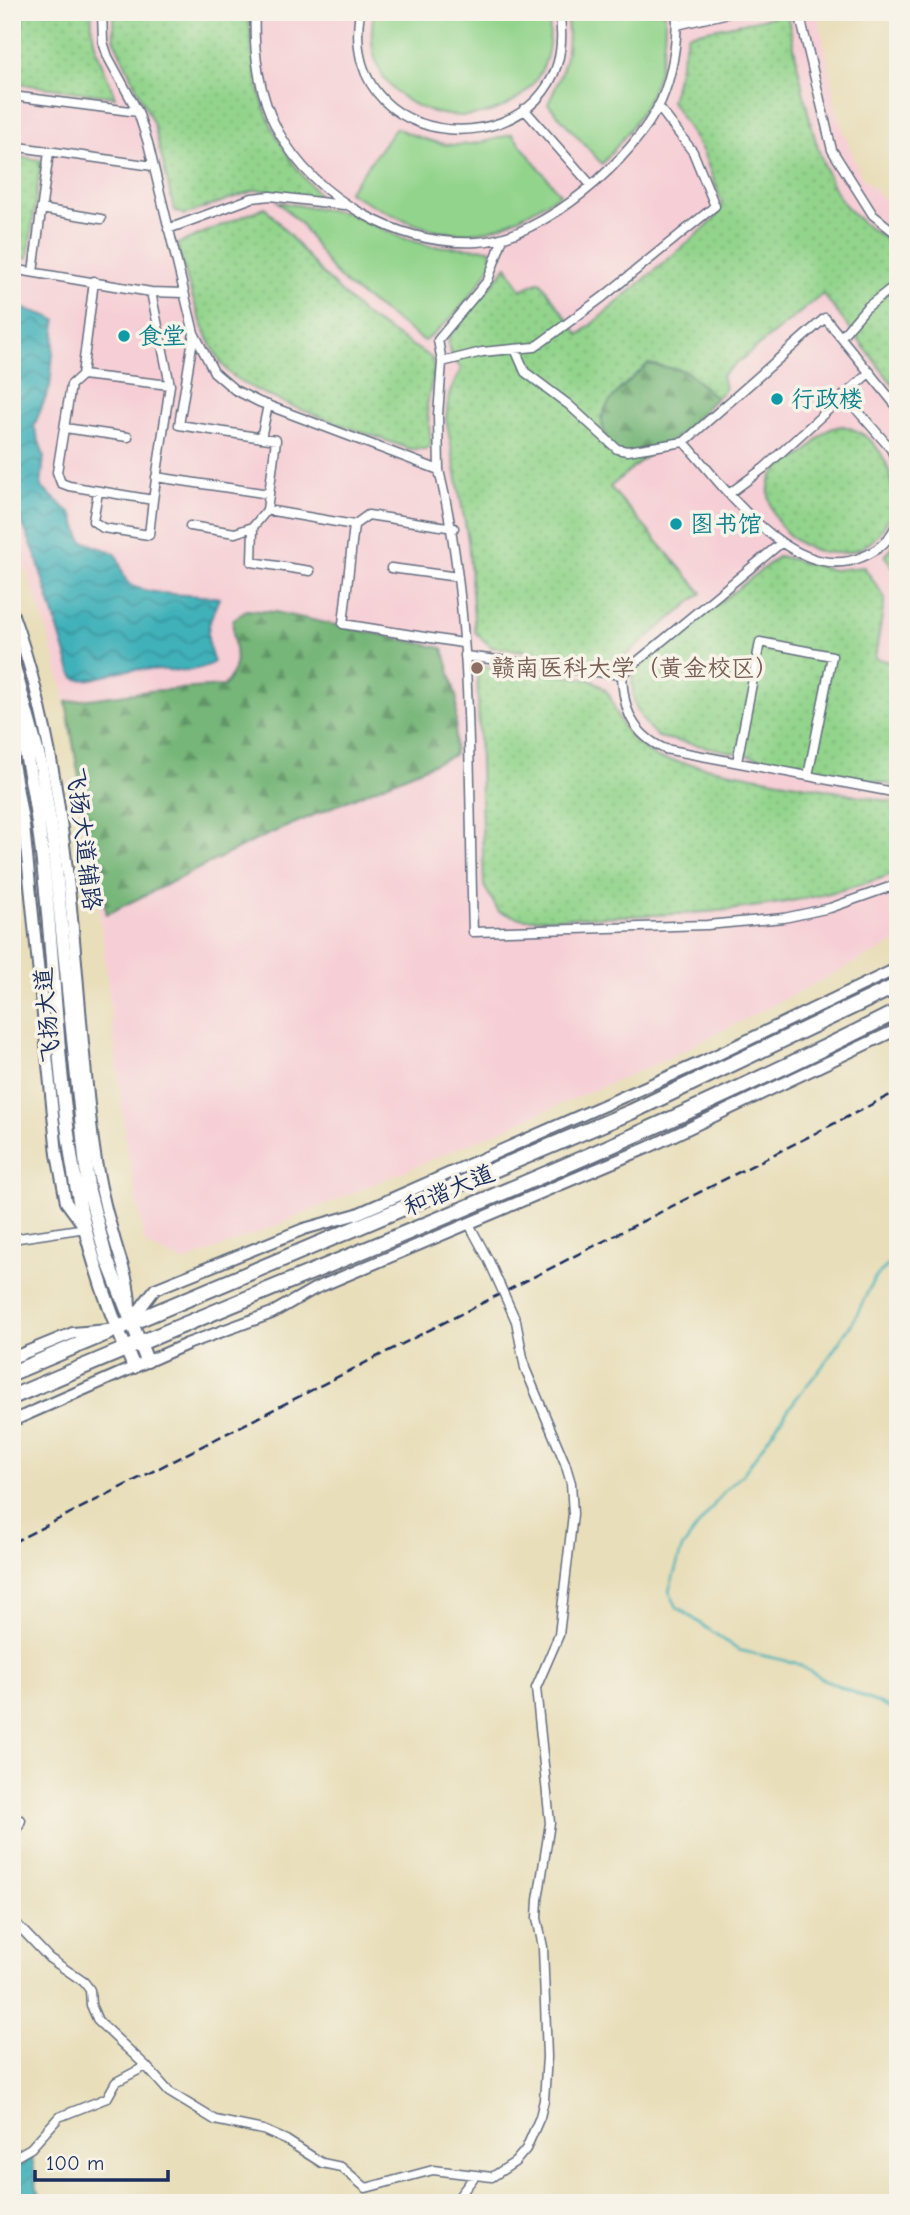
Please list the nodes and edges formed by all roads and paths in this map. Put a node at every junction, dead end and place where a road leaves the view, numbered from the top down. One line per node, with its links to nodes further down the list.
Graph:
1 (102, 12): 12 (street)
2 (256, 12): 17 (street)
3 (360, 12): 11 (street)
4 (559, 12): 11 (street)
5 (677, 12): 8 (street)
6 (733, 12): 8 (street)
7 (799, 12): 21 (street)
8 (677, 25): 10 (street)
9 (12, 96): 12 (street)
10 (659, 106): 16 (street); 31 (street)
11 (524, 109): 16 (street)
12 (138, 112): 15 (street)
13 (12, 146): 14 (street)
14 (49, 152): 15 (street); 18 (street)
15 (153, 166): 20 (street)
16 (591, 185): 22 (street)
17 (345, 205): 20 (street); 22 (street)
18 (41, 209): 19 (street); 24 (street)
19 (101, 219)
20 (168, 229): 28 (street)
21 (898, 235)
22 (503, 238): 32 (street)
23 (12, 269): 24 (street)
24 (33, 272): 25 (street)
25 (94, 281): 27 (street); 34 (street)
26 (898, 282): 30 (street)
27 (151, 292): 28 (street); 35 (street)
28 (183, 293): 29 (street)
29 (194, 333): 37 (street); 41 (street)
30 (841, 337): 33 (street); 42 (street)
31 (515, 349): 32 (street); 42 (street)
32 (442, 362): 45 (street)
33 (870, 372): 36 (street); 38 (street)
34 (82, 375): 35 (street); 39 (street)
35 (170, 385): 46 (street)
36 (844, 396): 43 (street); 48 (street)
37 (268, 405): 41 (street); 45 (street)
38 (898, 408)
39 (65, 428): 40 (street); 47 (street)
40 (128, 437)
41 (261, 438): 49 (street)
42 (684, 442): 48 (street)
43 (894, 447): 44 (street)
44 (898, 463)
45 (439, 470): 56 (street)
46 (156, 477): 49 (street); 50 (street)
47 (98, 492): 50 (street); 50 (street)
48 (730, 493): 57 (street)
49 (270, 494): 51 (street)
50 (153, 500)
51 (267, 510): 53 (street); 55 (street)
52 (897, 524): 57 (street)
53 (354, 525): 56 (street); 62 (street)
54 (190, 526): 55 (street)
55 (253, 527): 59 (street)
56 (454, 528): 60 (street)
57 (781, 544): 66 (street)
58 (391, 568): 60 (street)
59 (310, 571)
60 (458, 576): 62 (street)
61 (12, 612): 63 (street, 飞扬大道辅路)
62 (462, 643): 64 (street)
63 (24, 645): 67 (street); 73 (street, 飞扬大道辅路)
64 (465, 656): 66 (street); 78 (street)
65 (12, 659): 67 (main road, 飞扬大道)
66 (622, 675): 70 (street)
67 (17, 695): 68 (main road, 飞扬大道); 71 (main road, 飞扬大道)
68 (18, 719): 69 (street); 77 (main road, 飞扬大道)
69 (13, 759): 75 (street)
70 (737, 762): 72 (street); 72 (street)
71 (41, 765): 73 (street); 79 (main road, 飞扬大道)
72 (808, 776): 74 (street)
73 (59, 790): 76 (street, 飞扬大道辅路)
74 (898, 793)
75 (24, 826): 77 (street); 85 (street)
76 (67, 856): 79 (street); 87 (street, 飞扬大道辅路)
77 (44, 868): 85 (main road, 飞扬大道)
78 (898, 884)
79 (58, 900): 89 (main road, 飞扬大道)
80 (898, 968): 88 (street)
81 (898, 985): 89 (highway, 和谐大道)
82 (898, 1011): 90 (highway, 和谐大道)
83 (898, 1029): 84 (street)
84 (469, 1224): 92 (street); 102 (street, bridge)
85 (86, 1228): 86 (street); 89 (main road, 飞扬大道)
86 (12, 1239)
87 (131, 1286): 88 (street); 89 (street, 飞扬大道辅路)
88 (155, 1289): 89 (street)
89 (124, 1326): 90 (main road, 飞扬大道); 91 (street); 94 (highway, 和谐大道)
90 (133, 1347): 92 (main road, 飞扬大道); 93 (main road, 飞扬大道); 95 (highway, 和谐大道)
91 (12, 1358)
92 (147, 1361): 93 (street)
93 (134, 1367): 96 (street)
94 (12, 1373)
95 (12, 1397)
96 (12, 1422)
97 (21, 1820): 98 (street)
98 (12, 1844)
99 (12, 1920): 100 (street)
100 (146, 2066): 101 (street); 102 (street)
101 (12, 2159)
102 (474, 2177): 103 (street)
103 (454, 2203)

